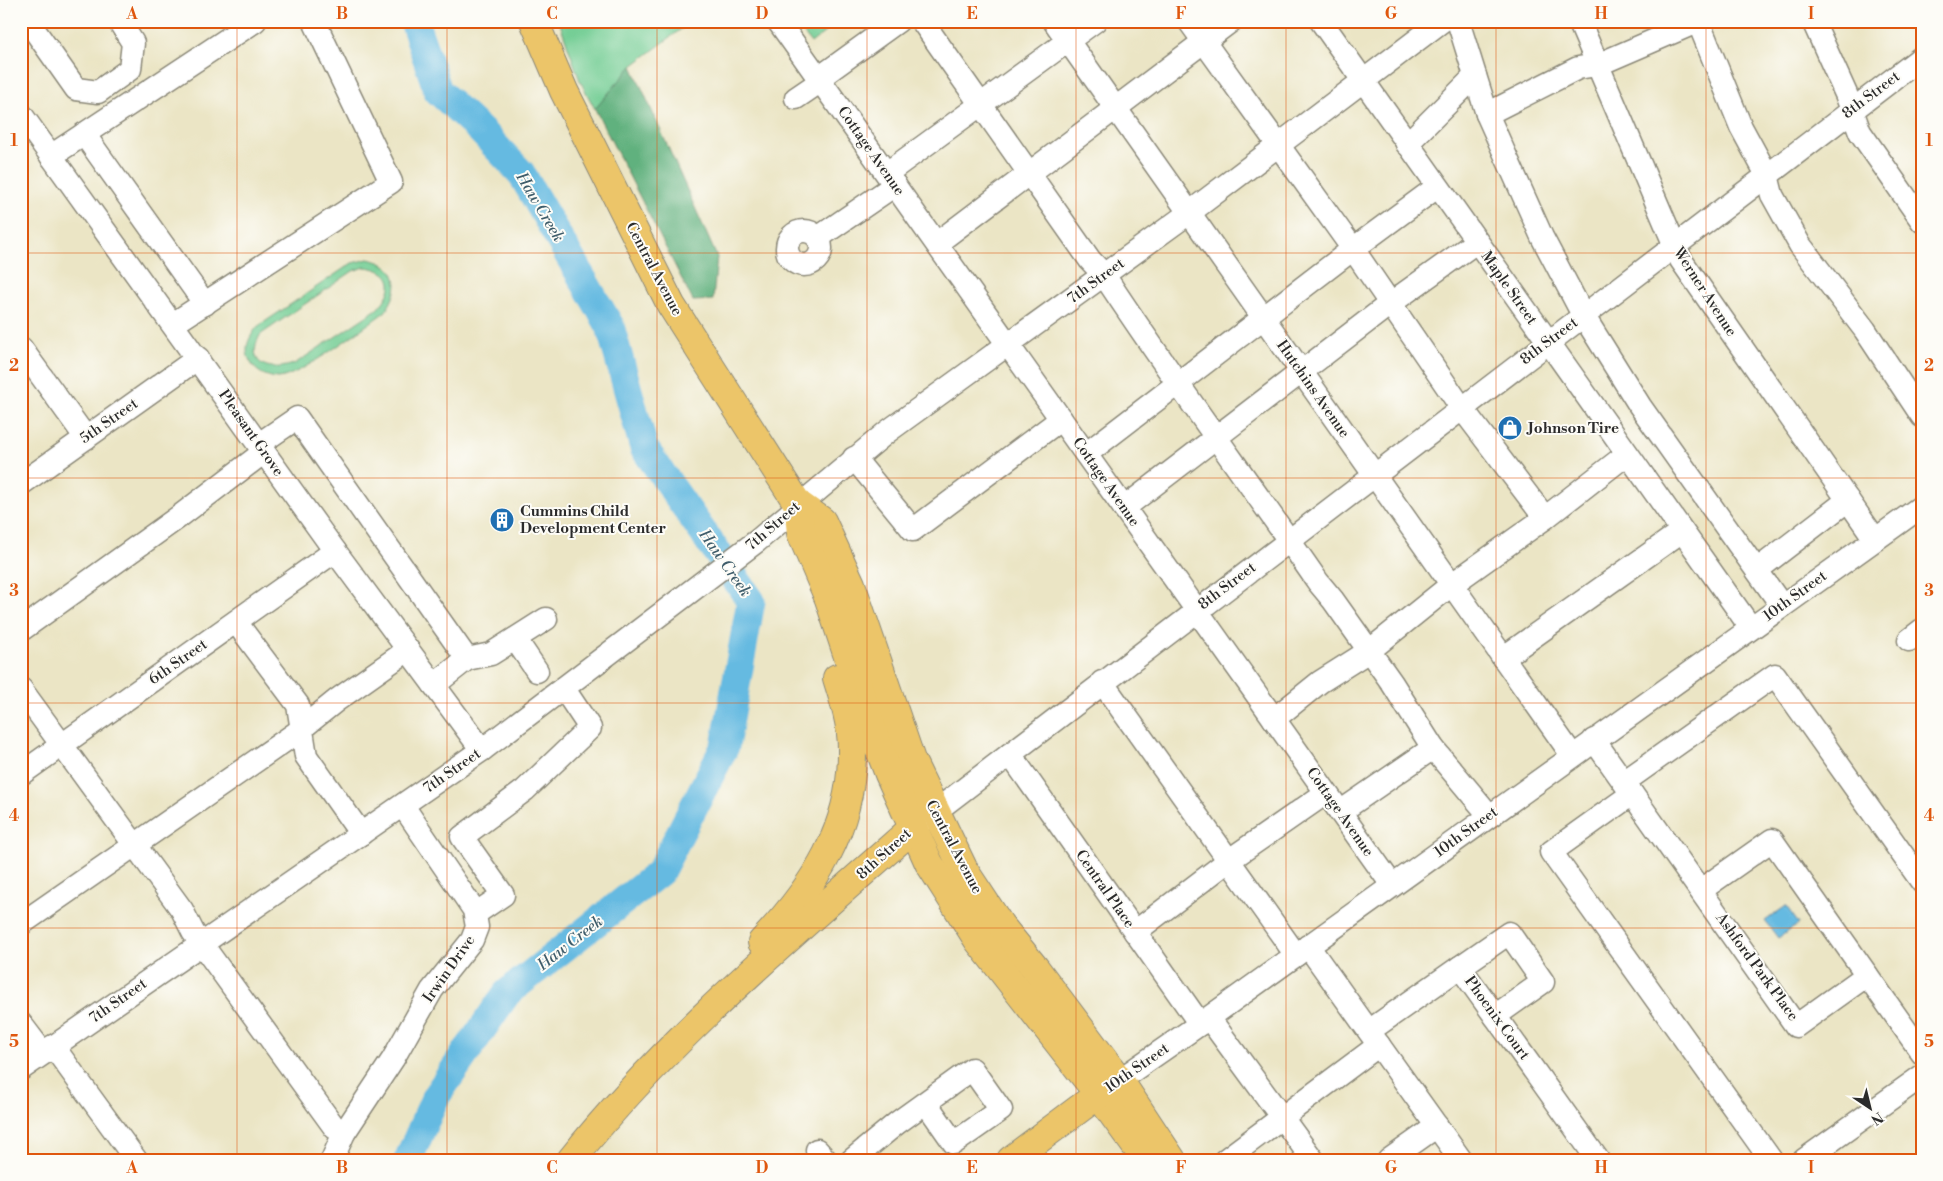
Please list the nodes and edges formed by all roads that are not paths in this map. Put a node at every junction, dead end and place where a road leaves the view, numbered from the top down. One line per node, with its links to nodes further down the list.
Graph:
1 (28, 21): 2 (street)
2 (119, 21)
3 (255, 21): 32 (street)
4 (314, 21): 50 (street)
5 (534, 21): 72 (main road, Central Avenue)
6 (778, 21): 24 (street, Cottage Avenue)
7 (898, 21): 24 (street)
8 (922, 21): 27 (street)
9 (1054, 21): 19 (street, Hutchins Avenue)
10 (1095, 21): 19 (street)
11 (1189, 21): 20 (street)
12 (1231, 21): 20 (street)
13 (1321, 21): 25 (street, Maple Street)
14 (1442, 21): 25 (street, 7th Street)
15 (1458, 21): 23 (street)
16 (1578, 21): 22 (street, Werner Avenue)
17 (1698, 21): 22 (street); 37 (street)
18 (1813, 21): 29 (street)
19 (1068, 41): 27 (street); 28 (street, Hutchins Avenue)
20 (1204, 42): 28 (street); 34 (street)
21 (1922, 57): 29 (street, 8th Street)
22 (1597, 65): 31 (street); 46 (street, Werner Avenue)
23 (1475, 76): 31 (street); 33 (street)
24 (820, 79): 26 (street); 38 (street, Cottage Avenue)
25 (1363, 81): 33 (street, Maple Street); 34 (street, 7th Street)
26 (796, 98)
27 (981, 105): 36 (street); 38 (street)
28 (1116, 108): 36 (street); 41 (street, Hutchins Avenue)
29 (1852, 110): 37 (street, 8th Street); 40 (street)
30 (21, 114): 35 (street, Pleasant Grove)
31 (1487, 114): 51 (street)
32 (84, 134): 35 (street); 50 (street)
33 (1407, 144): 39 (street, Maple Street)
34 (1277, 146): 41 (street, 7th Street); 47 (street)
35 (51, 156): 53 (street, Pleasant Grove)
36 (1030, 173): 45 (street); 48 (street)
37 (1767, 174): 46 (street, 8th Street); 61 (street)
38 (891, 179): 43 (street); 45 (street, Cottage Avenue)
39 (1437, 187): 44 (street, Maple Street); 47 (street)
40 (1914, 194): 42 (street)
41 (1189, 213): 48 (street, 7th Street); 52 (street, Hutchins Avenue)
42 (1922, 221)
43 (818, 237)
44 (1476, 242): 49 (street); 54 (street, Maple Street)
45 (937, 243): 55 (street, Cottage Avenue)
46 (1674, 245): 51 (street, 8th Street); 71 (street, Werner Avenue)
47 (1353, 249): 49 (street); 52 (street)
48 (1104, 275): 55 (street, 7th Street); 59 (street)
49 (1391, 303): 58 (street); 60 (street)
50 (205, 304): 53 (street)
51 (1583, 315): 54 (street, 8th Street); 80 (street)
52 (1264, 319): 58 (street, Hutchins Avenue); 59 (street)
53 (173, 324): 57 (street, Pleasant Grove)
54 (1547, 342): 60 (street, 8th Street); 67 (street, Maple Street)
55 (1009, 345): 62 (street, Cottage Avenue); 68 (street, 7th Street)
56 (21, 348): 64 (street)
57 (198, 358): 64 (street, 5th Street); 65 (street, Pleasant Grove)
58 (1302, 373): 63 (street); 69 (street, Hutchins Avenue)
59 (1178, 385): 63 (street); 66 (street)
60 (1462, 408): 69 (street, 8th Street); 75 (street)
61 (1922, 416)
62 (1061, 419): 66 (street, Cottage Avenue); 68 (street)
63 (1217, 437): 74 (street); 78 (street)
64 (86, 438): 70 (street, 5th Street)
65 (262, 448): 79 (street, Pleasant Grove); 88 (street); 93 (street)
66 (1086, 454): 74 (street, Cottage Avenue)
67 (1627, 454): 75 (street); 76 (street, Maple Street)
68 (854, 458): 72 (street, 7th Street)
69 (1373, 475): 78 (street, 8th Street); 81 (street, Hutchins Avenue)
70 (21, 484)
71 (1848, 500): 77 (street, Werner Avenue); 80 (street)
72 (798, 504): 82 (main road, Central Avenue); 97 (street, 7th Street); 111 (main road, Central Avenue)
73 (1922, 506): 77 (street, 10th Street)
74 (1124, 508): 84 (street, Cottage Avenue)
75 (1545, 518): 81 (street)
76 (1682, 531): 87 (street, Maple Street); 92 (street)
77 (1875, 538): 83 (street, 10th Street)
78 (1288, 540): 84 (street, 8th Street); 91 (street)
79 (336, 551): 86 (street, 6th Street); 90 (street, Pleasant Grove)
80 (1757, 570): 83 (street)
81 (1451, 585): 91 (street); 92 (street, Hutchins Avenue)
82 (828, 599): 114 (main road, Central Avenue); 130 (main road)
83 (1782, 606): 87 (street, 10th Street)
84 (1196, 610): 95 (street, 8th Street); 99 (street, Cottage Avenue)
85 (546, 619): 89 (street)
86 (236, 622): 100 (street); 102 (street, 6th Street)
87 (1751, 628): 101 (street, 10th Street)
88 (21, 630)
89 (516, 640): 93 (street); 94 (street)
90 (408, 650): 96 (street, Pleasant Grove); 100 (street)
91 (1369, 651): 99 (street); 103 (street)
92 (1503, 658): 106 (street, Hutchins Avenue)
93 (467, 659): 96 (street)
94 (538, 670)
95 (1102, 682): 105 (street, 8th Street); 119 (street)
96 (434, 685): 104 (street, Pleasant Grove)
97 (564, 688): 104 (street, 7th Street); 116 (street)
98 (21, 689): 102 (street)
99 (1274, 719): 109 (street, Cottage Avenue)
100 (302, 728): 115 (street); 117 (street)
101 (1594, 740): 106 (street, 10th Street); 108 (street, Ashford Park Place)
102 (62, 745): 107 (street, 6th Street); 117 (street)
103 (1433, 748): 112 (street); 113 (street)
104 (482, 750): 110 (street, 7th Street)
105 (1010, 754): 111 (street, 8th Street); 125 (street, Central Place)
106 (1572, 756): 113 (street, 10th Street)
107 (21, 774)
108 (1628, 788): 120 (street); 122 (street, Ashford Park Place); 156 (street)
109 (1326, 793): 112 (street, Cottage Avenue); 119 (street)
110 (402, 806): 115 (street, 7th Street); 118 (street, Irwin Drive)
111 (934, 812): 114 (street, 8th Street); 139 (main road, Central Avenue)
112 (1340, 812): 121 (street, Cottage Avenue)
113 (1489, 815): 121 (street, 10th Street)
114 (912, 829): 130 (main road, 8th Street); 139 (main road, Central Avenue)
115 (361, 834): 126 (street, 7th Street)
116 (467, 843): 118 (street); 123 (street)
117 (134, 844): 124 (street); 126 (street)
118 (440, 860): 123 (street, Irwin Drive)
119 (1228, 860): 125 (street); 127 (street)
120 (1922, 882)
121 (1392, 885): 127 (street, 10th Street)
122 (1701, 890): 129 (street); 129 (street, Ashford Park Place)
123 (475, 914): 143 (street, Irwin Drive)
124 (21, 924)
125 (1135, 932): 132 (street, Central Place)
126 (201, 943): 135 (street, 7th Street); 143 (street)
127 (1302, 950): 132 (street, 10th Street); 134 (street)
128 (1460, 967): 131 (street, Phoenix Court); 131 (street); 134 (street, Phoenix Court)
129 (1867, 975): 136 (street)
130 (707, 1014): 147 (main road, 8th Street)
131 (1495, 1016): 144 (street, Phoenix Court)
132 (1205, 1021): 139 (street, 10th Street); 141 (street, Central Place)
133 (21, 1024): 135 (street)
134 (1374, 1038): 141 (street, Phoenix Court); 142 (street)
135 (48, 1049): 137 (street, 7th Street); 145 (street)
136 (1922, 1053)
137 (21, 1068)
138 (1922, 1076): 157 (street)
139 (1109, 1087): 149 (main road, 10th Street); 150 (main road, Central Avenue); 151 (main road, Central Avenue)
140 (926, 1102): 148 (street)
141 (1283, 1118): 152 (street, Phoenix Court); 153 (street, Central Place)
142 (1437, 1126): 154 (street); 155 (street)
143 (344, 1133): 146 (street, Irwin Drive)
144 (1593, 1158)
145 (136, 1160)
146 (332, 1160)
147 (571, 1160)
148 (852, 1160)
149 (1011, 1160)
150 (1146, 1160)
151 (1172, 1160)
152 (1225, 1160)
153 (1313, 1160)
154 (1389, 1160)
155 (1461, 1160)
156 (1771, 1160)
157 (1804, 1160)

